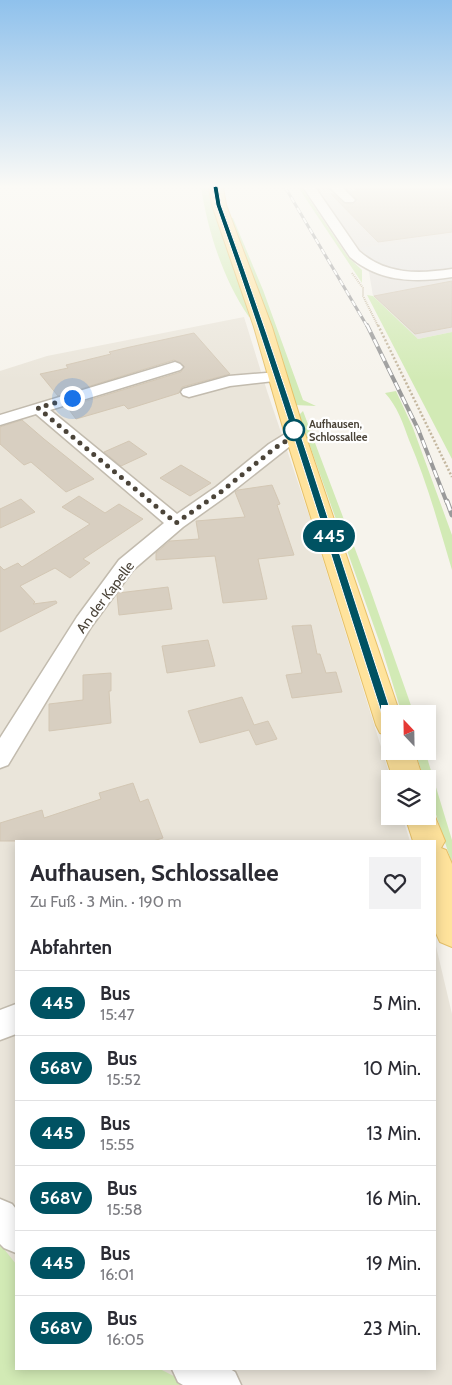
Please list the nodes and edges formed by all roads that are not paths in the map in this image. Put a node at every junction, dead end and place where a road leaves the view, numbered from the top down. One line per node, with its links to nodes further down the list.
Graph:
1 (236, 252): 5 (main road)
2 (352, 252): 3 (street)
3 (452, 273)
4 (175, 367): 7 (street)
5 (278, 377): 6 (street); 9 (main road)
6 (189, 392)
7 (38, 408): 8 (street); 10 (street)
8 (0, 420)
9 (296, 435): 10 (street, An der Kapelle); 11 (main road)
10 (176, 523): 12 (street, An der Kapelle)
11 (384, 705)
12 (0, 758)
13 (423, 825): 14 (main road)
14 (429, 840)
15 (436, 864): 16 (main road)
16 (452, 931)
17 (15, 1019): 18 (street)
18 (0, 1025)
19 (0, 1216): 20 (street)
20 (15, 1235)
21 (193, 1370): 22 (street)
22 (222, 1385)

